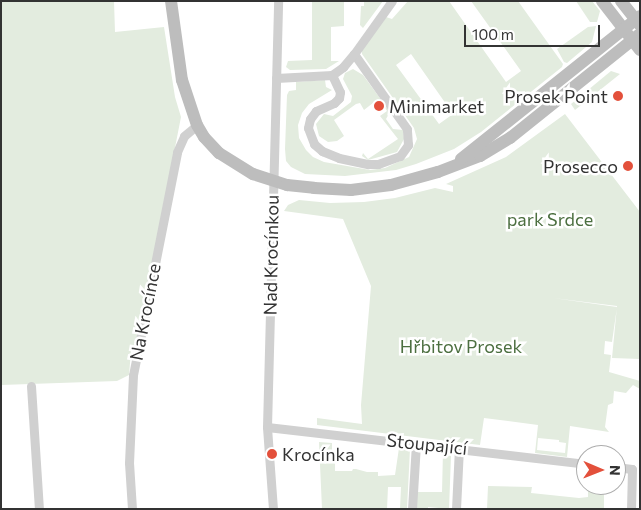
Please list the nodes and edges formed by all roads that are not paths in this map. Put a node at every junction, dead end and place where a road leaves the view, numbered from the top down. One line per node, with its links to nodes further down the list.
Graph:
1 (171, 1): 12 (main road)
2 (278, 1): 11 (street, Nad Krocínkou)
3 (392, 1): 9 (street)
4 (602, 1): 7 (main road)
5 (621, 1): 6 (main road)
6 (638, 20): 7 (main road)
7 (624, 29): 8 (main road); 13 (main road)
8 (637, 42): 13 (main road)
9 (354, 54): 10 (street); 10 (street)
10 (332, 75): 11 (street)
11 (276, 78): 14 (street, Nad Krocínkou)
12 (197, 125): 14 (main road); 22 (street, Na Krocínce)
13 (438, 172): 14 (main road)
14 (273, 181): 16 (street, Nad Krocínkou)
15 (31, 386): 21 (street)
16 (267, 427): 17 (street, Stoupající); 23 (street, Nad Krocínkou)
17 (416, 443): 18 (street, Stoupající); 24 (street)
18 (459, 447): 19 (street, Stoupající); 25 (street)
19 (576, 463)
20 (626, 468): 26 (street)
21 (39, 509)
22 (132, 509)
23 (273, 509)
24 (412, 509)
25 (456, 509)
26 (630, 509)

